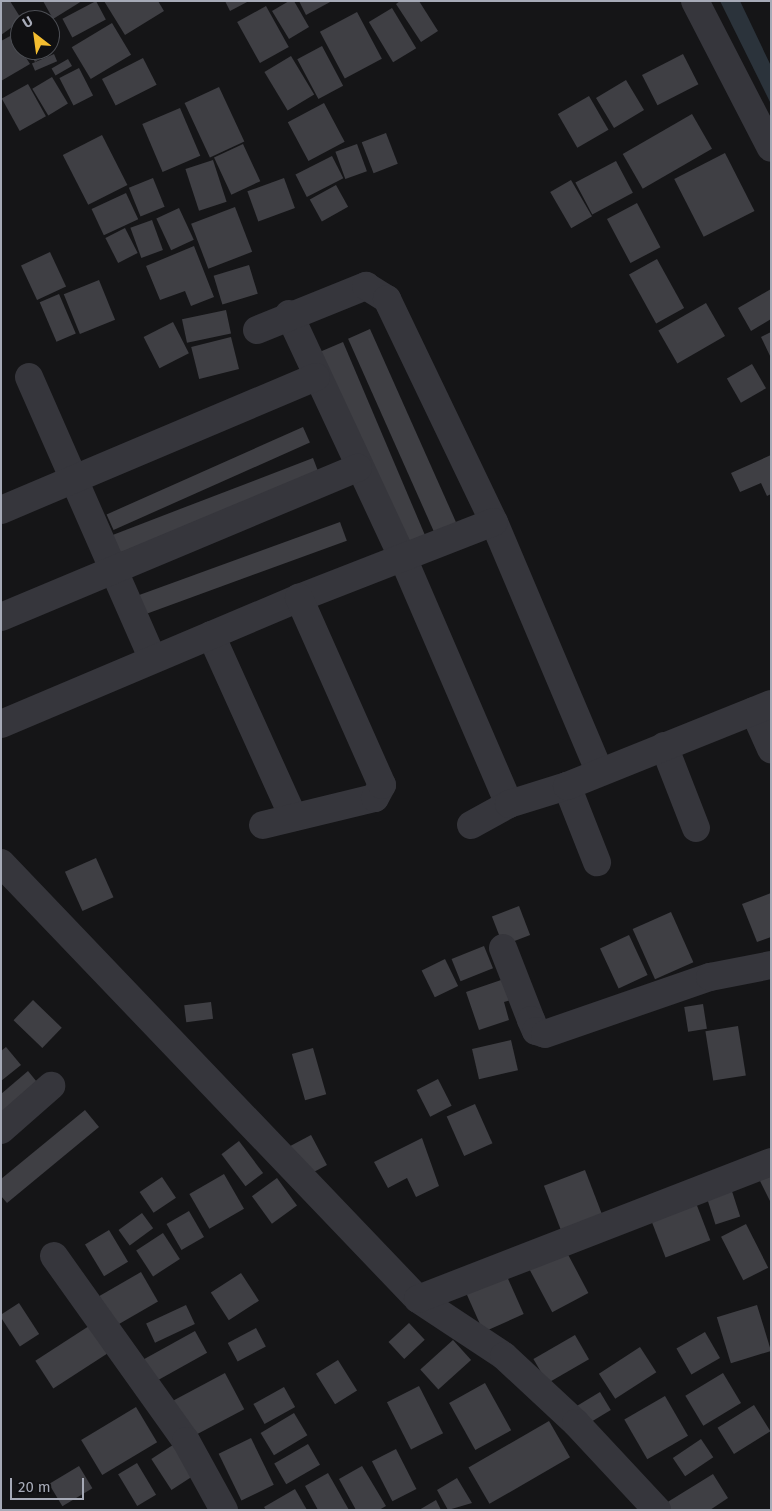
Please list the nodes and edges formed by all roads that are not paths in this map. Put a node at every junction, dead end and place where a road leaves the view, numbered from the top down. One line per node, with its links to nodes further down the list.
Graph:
1 (695, 1): 2 (street)
2 (771, 148)
3 (289, 314): 4 (street); 6 (street); 10 (street)
4 (257, 330)
5 (29, 377): 8 (street)
6 (316, 377): 7 (street); 8 (street)
7 (358, 468): 11 (street); 12 (street)
8 (74, 479): 9 (street); 12 (street)
9 (1, 510)
10 (494, 522): 11 (street); 21 (street)
11 (403, 558): 13 (street); 23 (street)
12 (112, 568): 14 (street); 16 (street)
13 (299, 598): 15 (street); 24 (street)
14 (1, 617)
15 (211, 635): 16 (street); 24 (street)
16 (153, 659): 18 (street)
17 (762, 708): 19 (street); 20 (street)
18 (1, 724)
19 (664, 746): 21 (street); 27 (street)
20 (771, 748)
21 (599, 771): 22 (street)
22 (567, 786): 23 (street); 28 (street)
23 (509, 804): 26 (street)
24 (293, 817): 25 (street)
25 (263, 825)
26 (471, 825)
27 (696, 828)
28 (597, 862)
29 (1, 863): 36 (street)
30 (503, 948): 31 (street)
31 (771, 966)
32 (52, 1086): 33 (street)
33 (1, 1130)
34 (771, 1162): 36 (street)
35 (54, 1256): 37 (street)
36 (418, 1299): 38 (street)
37 (224, 1510)
38 (658, 1510)

